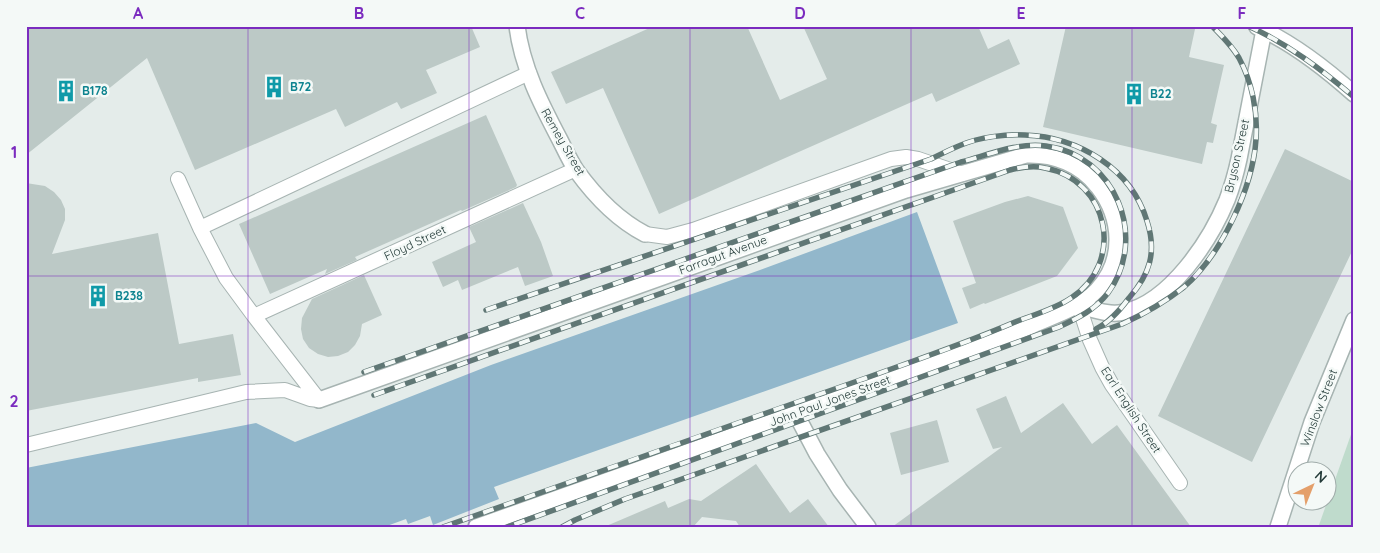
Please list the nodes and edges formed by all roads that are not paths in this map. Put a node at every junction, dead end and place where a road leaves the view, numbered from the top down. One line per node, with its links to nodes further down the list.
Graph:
1 (517, 26): 3 (street, Remey Street)
2 (1260, 28): 4 (street); 11 (street, Bryson Street)
3 (529, 73): 5 (street, Remey Street); 9 (lane)
4 (1354, 94)
5 (576, 169): 10 (street, Remey Street); 12 (lane, Floyd Street)
6 (962, 174): 8 (street, Farragut Avenue); 10 (lane); 14 (street, Farragut Avenue)
7 (178, 179): 9 (lane)
8 (1112, 211): 11 (street, John Paul Jones Street)
9 (200, 228): 12 (lane)
10 (645, 234)
11 (1079, 306): 15 (street, John Paul Jones Street); 17 (lane, Earl English Street)
12 (254, 316): 14 (lane)
13 (1352, 328): 20 (street, Winslow Street)
14 (319, 400): 16 (lane)
15 (796, 414): 18 (street, John Paul Jones Street); 19 (street)
16 (26, 445)
17 (1180, 484)
18 (476, 527)
19 (868, 527)
20 (1278, 527)

